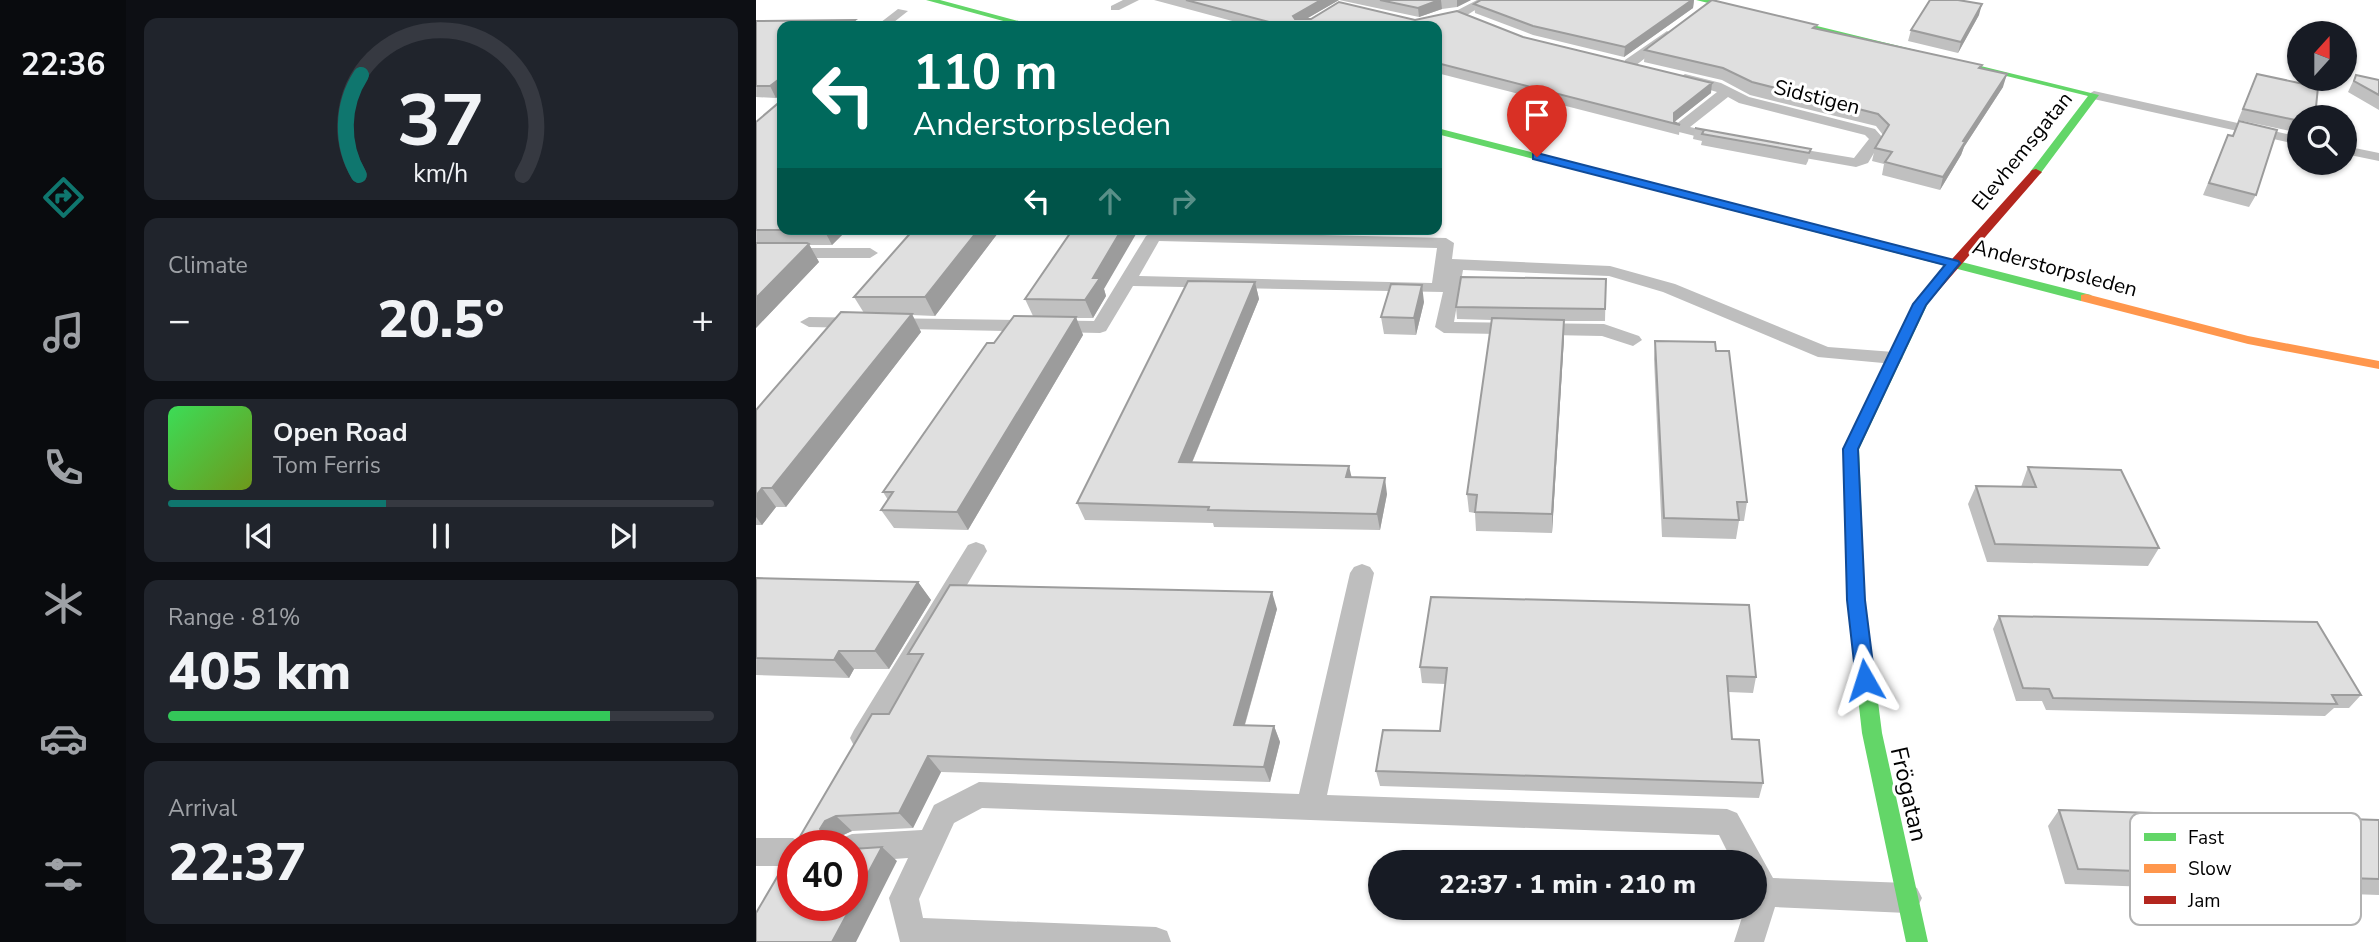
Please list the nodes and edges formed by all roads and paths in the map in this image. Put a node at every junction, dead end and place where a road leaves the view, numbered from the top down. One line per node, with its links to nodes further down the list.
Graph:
1 (930, 0): 8 (street)
2 (1133, 0): 5 (lane)
3 (1485, 0): 9 (lane)
4 (1704, 4): 14 (street, Elevhemsgatan)
5 (1115, 8)
6 (902, 11): 7 (lane)
7 (889, 21)
8 (1012, 21)
9 (1480, 23)
10 (1682, 24): 11 (lane)
11 (1630, 64)
12 (1667, 73): 13 (lane, Sidstigen)
13 (1727, 91): 17 (lane); 18 (lane, Sidstigen)
14 (2094, 95): 16 (lane, Elevhemsgatan); 23 (street, Elevhemsgatan)
15 (1442, 132): 23 (street, Anderstorpsleden)
16 (2287, 138)
17 (1741, 142)
18 (1766, 147)
19 (2357, 152): 20 (lane)
20 (2379, 157)
21 (756, 253): 22 (lane)
22 (870, 253)
23 (1954, 263): 28 (street, Frögatan); 29 (street, Anderstorpsleden)
24 (1450, 264): 25 (lane); 25 (lane); 27 (lane); 28 (lane)
25 (1127, 281): 26 (lane)
26 (809, 322)
27 (1633, 340)
28 (1895, 358): 40 (street, Frögatan)
29 (2379, 365)
30 (976, 551): 32 (lane)
31 (1362, 573): 33 (lane)
32 (849, 763)
33 (1310, 807): 34 (lane); 37 (lane)
34 (930, 843): 35 (lane); 42 (lane)
35 (868, 847)
36 (777, 848): 38 (lane)
37 (1742, 850)
38 (756, 852)
39 (1767, 885): 40 (lane)
40 (1909, 898): 44 (street, Frögatan)
41 (1753, 920): 43 (lane)
42 (1156, 942)
43 (1749, 942)
44 (1917, 942)

